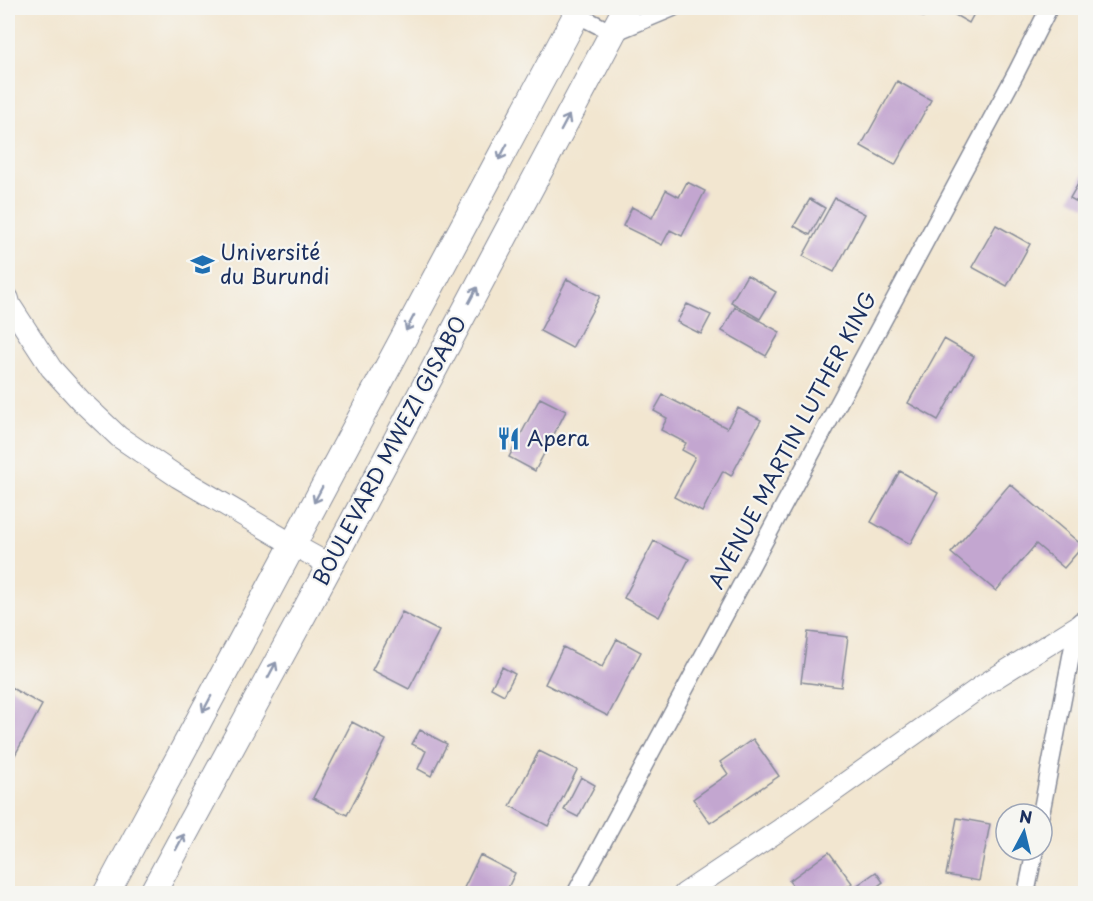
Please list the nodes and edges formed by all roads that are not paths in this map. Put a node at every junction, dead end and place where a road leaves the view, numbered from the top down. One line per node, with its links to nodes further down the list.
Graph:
1 (626, 8): 5 (main road, BOULEVARD MWEZI GISABO)
2 (673, 8): 5 (street)
3 (1049, 8): 14 (street, AVENUE MARTIN LUTHER KING)
4 (578, 11): 5 (street); 7 (main road, BOULEVARD MWEZI GISABO, one-way to 7)
5 (613, 33): 8 (main road, BOULEVARD MWEZI GISABO, one-way to 5)
6 (8, 304): 7 (street)
7 (292, 544): 8 (street); 12 (main road, BOULEVARD MWEZI GISABO, one-way to 12)
8 (330, 565): 13 (main road, BOULEVARD MWEZI GISABO, one-way to 8)
9 (1083, 620): 10 (street); 15 (street)
10 (1044, 802)
11 (1033, 862): 16 (street)
12 (106, 894)
13 (152, 894)
14 (575, 894)
15 (684, 894)
16 (1026, 894)

